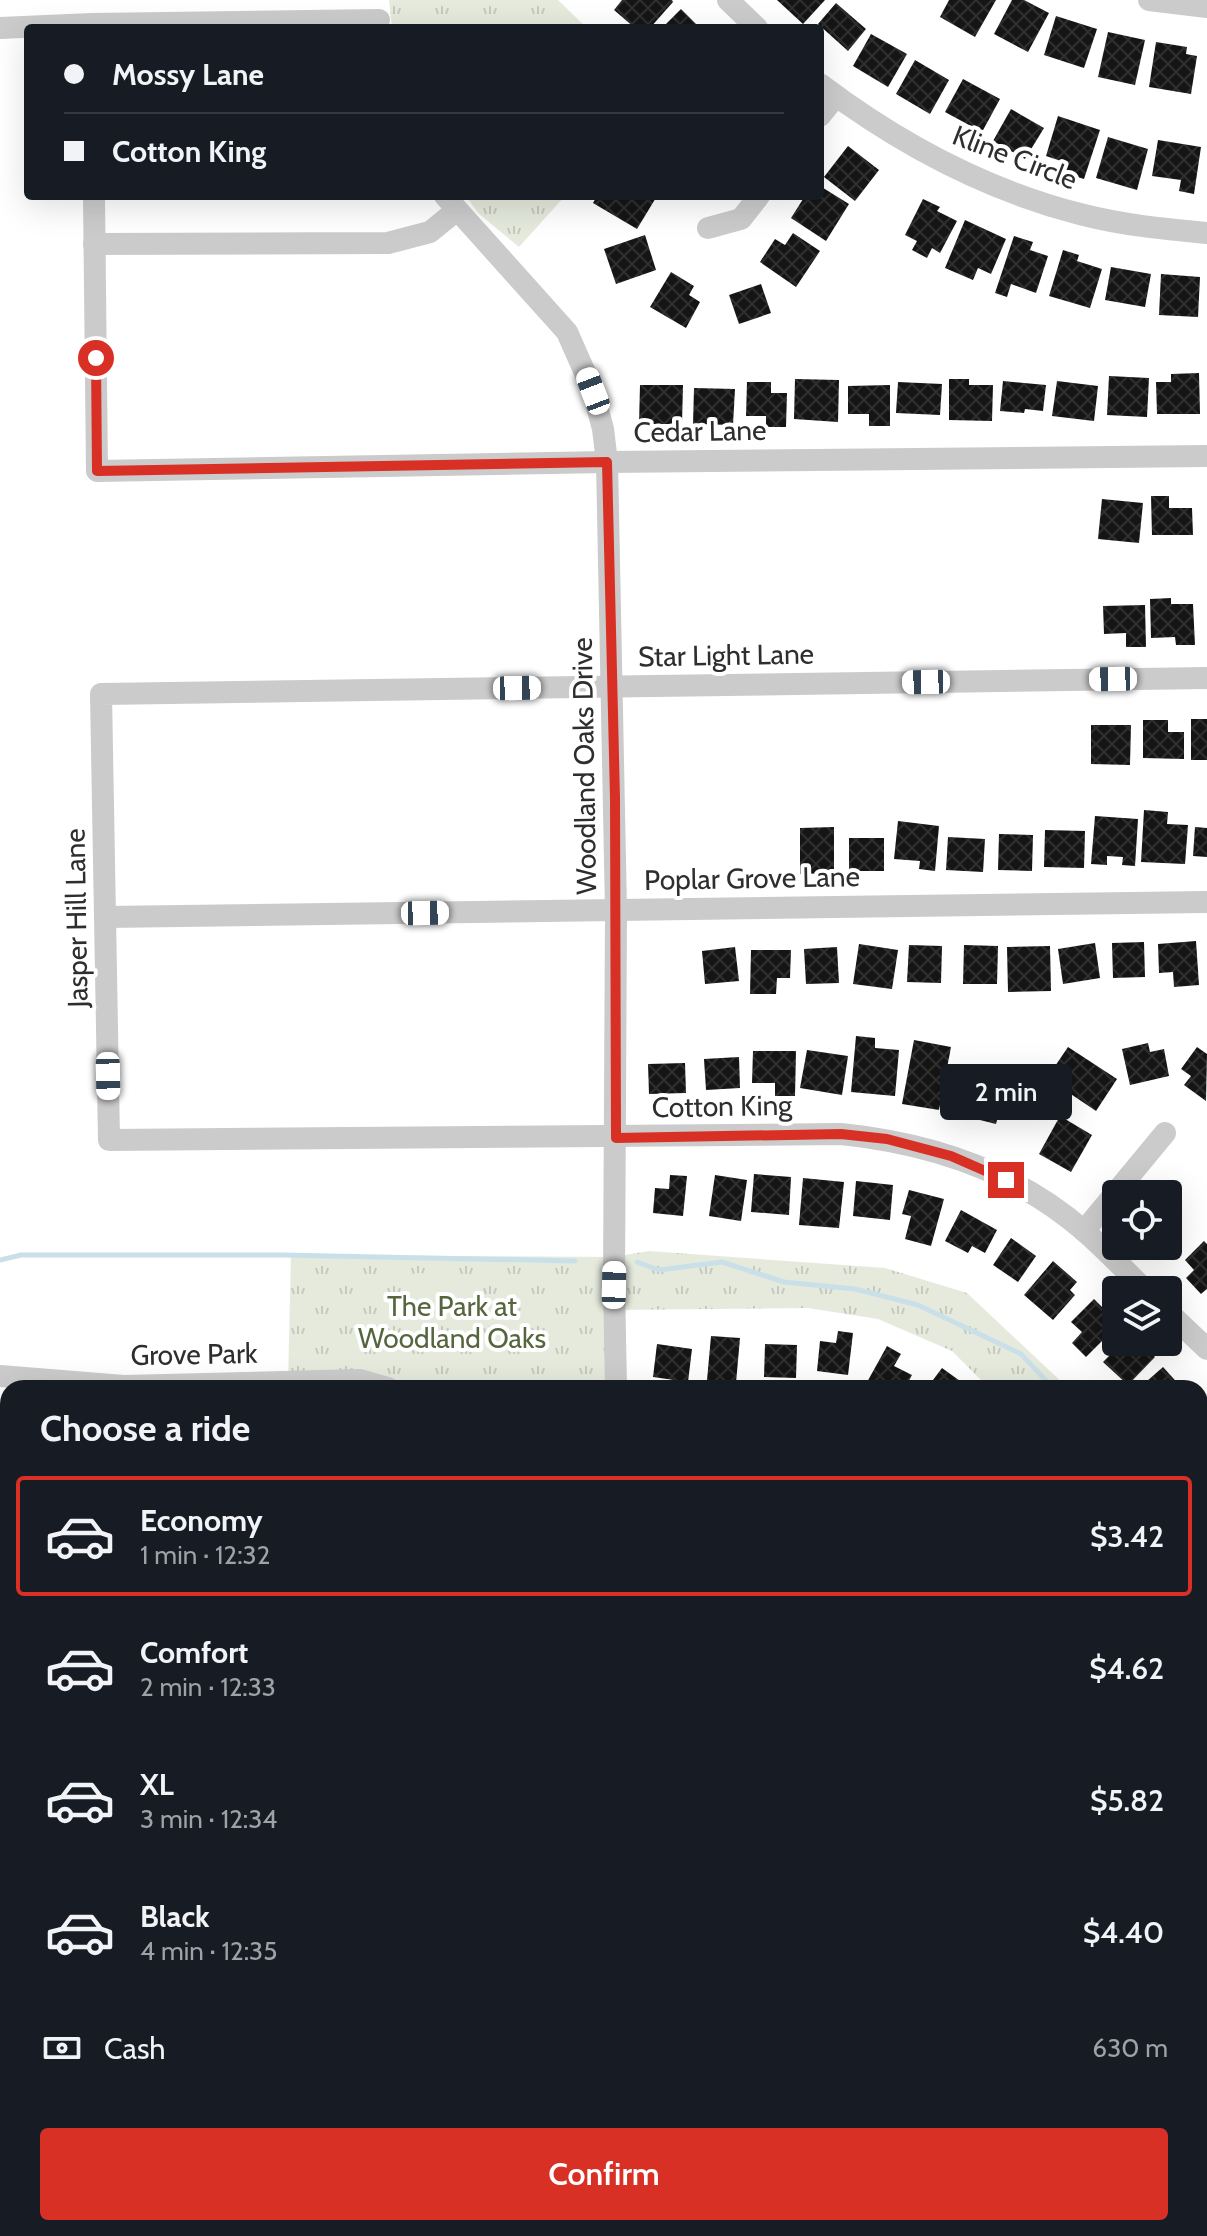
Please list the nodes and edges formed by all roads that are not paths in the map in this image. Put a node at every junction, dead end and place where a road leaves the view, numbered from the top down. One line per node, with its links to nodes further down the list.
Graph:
1 (728, 0): 6 (street)
2 (1149, 0): 3 (street)
3 (1207, 7)
4 (379, 16): 5 (street)
5 (149, 24)
6 (753, 24)
7 (24, 27): 8 (street)
8 (0, 28)
9 (828, 90): 14 (street, Kline Circle)
10 (94, 200): 15 (street)
11 (756, 200): 13 (street)
12 (451, 203): 15 (street); 17 (street, Woodland Oaks Drive)
13 (708, 228)
14 (1207, 233)
15 (94, 244): 17 (street, Cedar Lane)
16 (1207, 456): 17 (street, Cedar Lane)
17 (607, 462): 19 (street, Woodland Oaks Drive)
18 (1207, 678): 19 (street, Star Light Lane)
19 (613, 686): 20 (street, Star Light Lane); 22 (street, Woodland Oaks Drive)
20 (101, 694): 23 (street, Jasper Hill Lane)
21 (1207, 902): 22 (street, Poplar Grove Lane)
22 (616, 910): 23 (street, Poplar Grove Lane); 25 (street, Woodland Oaks Drive)
23 (106, 917): 26 (street, Jasper Hill Lane)
24 (1165, 1133): 27 (street)
25 (616, 1138): 26 (street, Cotton King); 27 (street, Cotton King); 33 (street, Woodland Oaks Drive)
26 (109, 1140)
27 (1084, 1231): 28 (street, Cotton King)
28 (1131, 1276)
29 (1182, 1325): 30 (street)
30 (1207, 1349)
31 (0, 1376): 32 (street, Grove Park)
32 (50, 1380)
33 (616, 1380)

